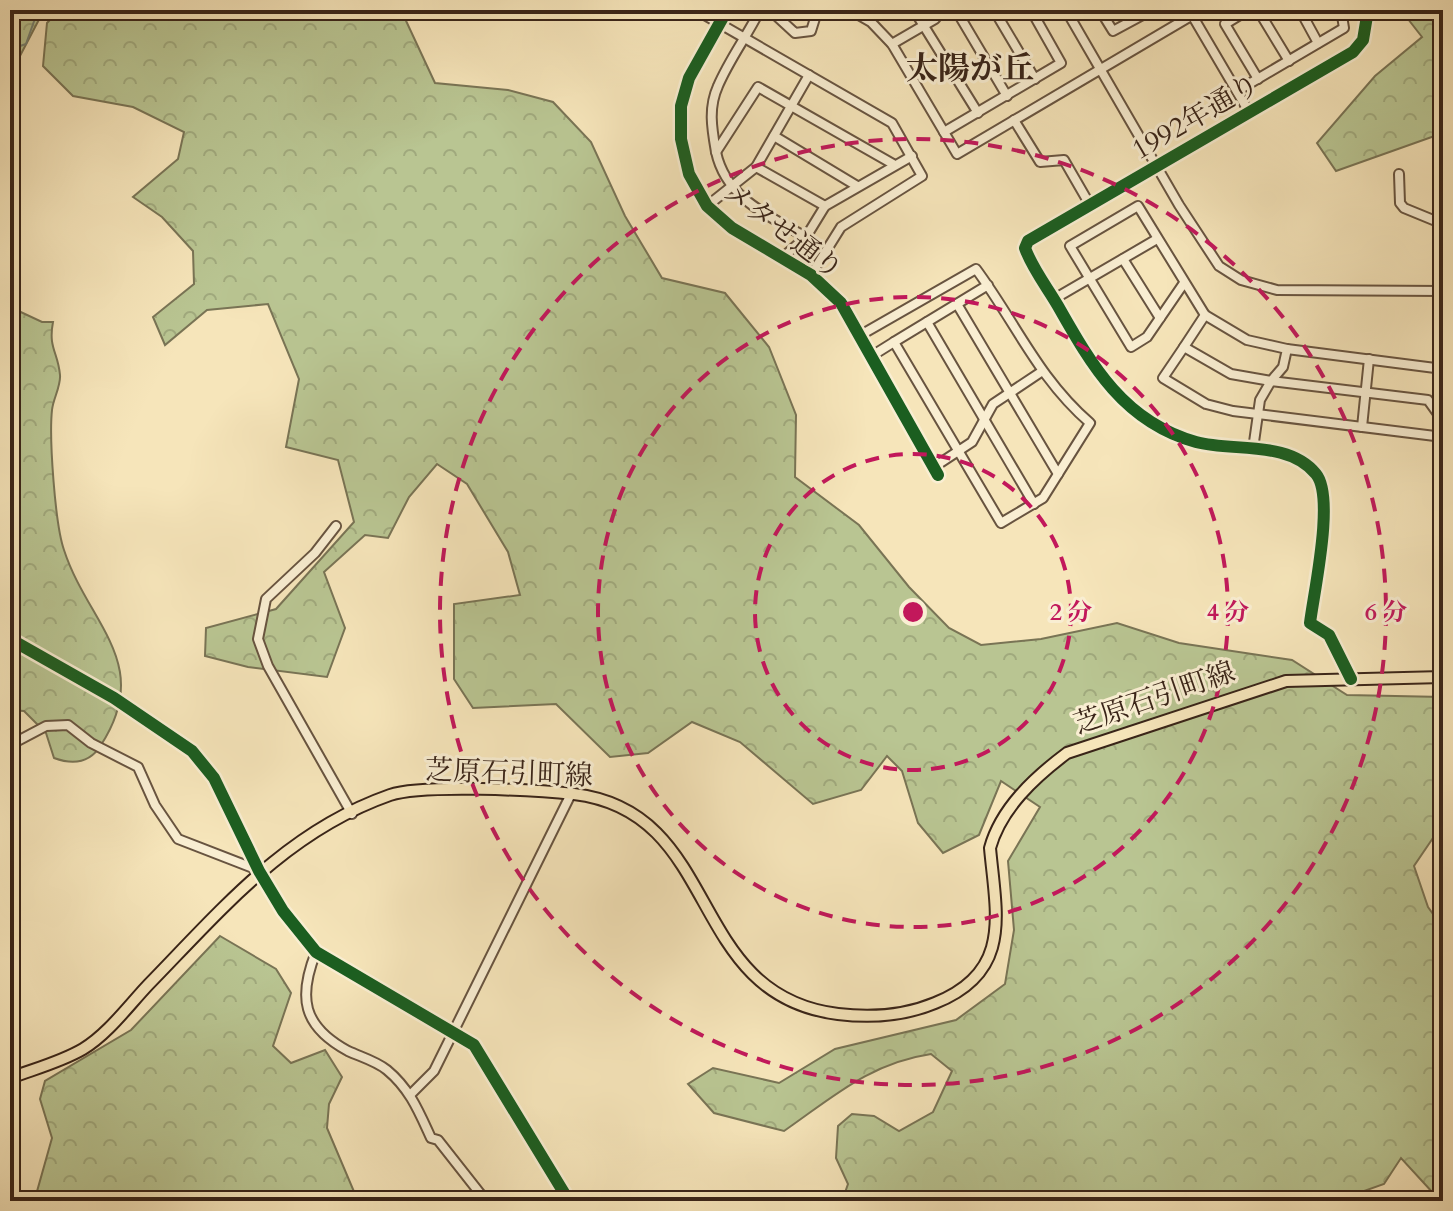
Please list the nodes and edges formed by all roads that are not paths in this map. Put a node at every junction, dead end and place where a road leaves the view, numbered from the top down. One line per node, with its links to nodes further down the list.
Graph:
1 (696, 10): 21 (street)
2 (727, 10): 21 (street, メタせ通り)
3 (760, 10): 23 (street)
4 (770, 10): 5 (street)
5 (813, 10)
6 (850, 10): 25 (street)
7 (914, 10): 22 (street)
8 (942, 10): 22 (street)
9 (956, 10): 32 (street)
10 (994, 10): 29 (street)
11 (1031, 10): 29 (street)
12 (1066, 10): 27 (street)
13 (1100, 10): 19 (street)
14 (1248, 10): 30 (street)
15 (1258, 10): 26 (street)
16 (1300, 10): 24 (street)
17 (1341, 10): 24 (street)
18 (1368, 10): 34 (street, 1992年通り)
19 (1147, 11)
20 (1194, 12): 27 (street); 31 (street)
21 (720, 22): 23 (street); 48 (street, メタせ通り)
22 (924, 26): 25 (street); 35 (street)
23 (745, 39): 28 (street); 39 (street)
24 (1318, 43): 26 (street)
25 (892, 44): 37 (street)
26 (1289, 61): 30 (street)
27 (1101, 69): 36 (street); 42 (street)
28 (809, 75): 33 (street); 40 (street)
29 (1035, 79): 32 (street)
30 (1258, 79): 31 (street)
31 (1237, 91): 34 (street)
32 (1007, 96): 35 (street)
33 (790, 106): 38 (street); 39 (street); 41 (street)
34 (1249, 112): 42 (street, 1992年通り)
35 (978, 113): 37 (street)
36 (1014, 120): 37 (street); 47 (street)
37 (944, 132)
38 (774, 136): 43 (street); 45 (street)
39 (716, 152): 46 (street)
40 (912, 156): 41 (street); 55 (street)
41 (893, 164): 45 (street)
42 (1157, 166): 47 (street, 1992年通り); 59 (street)
43 (756, 167): 46 (street); 49 (street)
44 (1399, 174): 50 (street)
45 (857, 186): 49 (street)
46 (731, 188): 48 (street); 51 (street)
47 (1090, 205): 60 (street, 1992年通り)
48 (707, 206): 53 (street, メタせ通り)
49 (825, 206): 51 (street)
50 (1443, 224)
51 (806, 237): 53 (street)
52 (1157, 239): 54 (street); 56 (street); 57 (street)
53 (782, 258): 55 (street, メタせ通り)
54 (1123, 259): 56 (street); 63 (street)
55 (811, 275): 65 (street, メタせ通り)
56 (1090, 278): 60 (street); 63 (street)
57 (1184, 283): 62 (street); 63 (street)
58 (988, 285): 61 (street); 65 (street); 72 (street)
59 (1443, 291)
60 (1054, 299): 81 (street)
61 (957, 304): 64 (street); 74 (street)
62 (1205, 315): 67 (street); 68 (street)
63 (1160, 318)
64 (927, 322): 66 (street); 77 (street)
65 (859, 336): 69 (street, メタせ通り)
66 (894, 342): 69 (street); 82 (street)
67 (1184, 347): 73 (street); 76 (street)
68 (1287, 349): 70 (street); 73 (street)
69 (870, 357): 82 (street, メタせ通り)
70 (1369, 359): 71 (street); 75 (street)
71 (1443, 369)
72 (1041, 372): 74 (street); 83 (street)
73 (1271, 381): 75 (street); 76 (street)
74 (1010, 392): 77 (street); 83 (street)
75 (1366, 392): 78 (street); 79 (street)
76 (1258, 413): 79 (street); 81 (street)
77 (984, 420): 82 (street); 84 (street)
78 (1443, 421)
79 (1362, 427): 80 (street)
80 (1443, 437)
81 (1253, 449): 88 (street)
82 (961, 452): 84 (street)
83 (1058, 474): 84 (street)
84 (1034, 504)
85 (336, 526): 91 (street)
86 (10, 639): 92 (street)
87 (1443, 677): 88 (main road, 芝原石引町線)
88 (1351, 679): 90 (main road, 芝原石引町線)
89 (10, 745): 92 (street)
90 (571, 794): 91 (main road, 芝原石引町線); 94 (street)
91 (352, 814): 92 (main road, 芝原石引町線)
92 (259, 871): 93 (street); 95 (main road, 芝原石引町線)
93 (316, 952): 94 (street); 96 (street)
94 (455, 1031): 96 (street); 98 (street)
95 (10, 1078)
96 (411, 1094): 97 (street)
97 (486, 1201)
98 (569, 1201)

